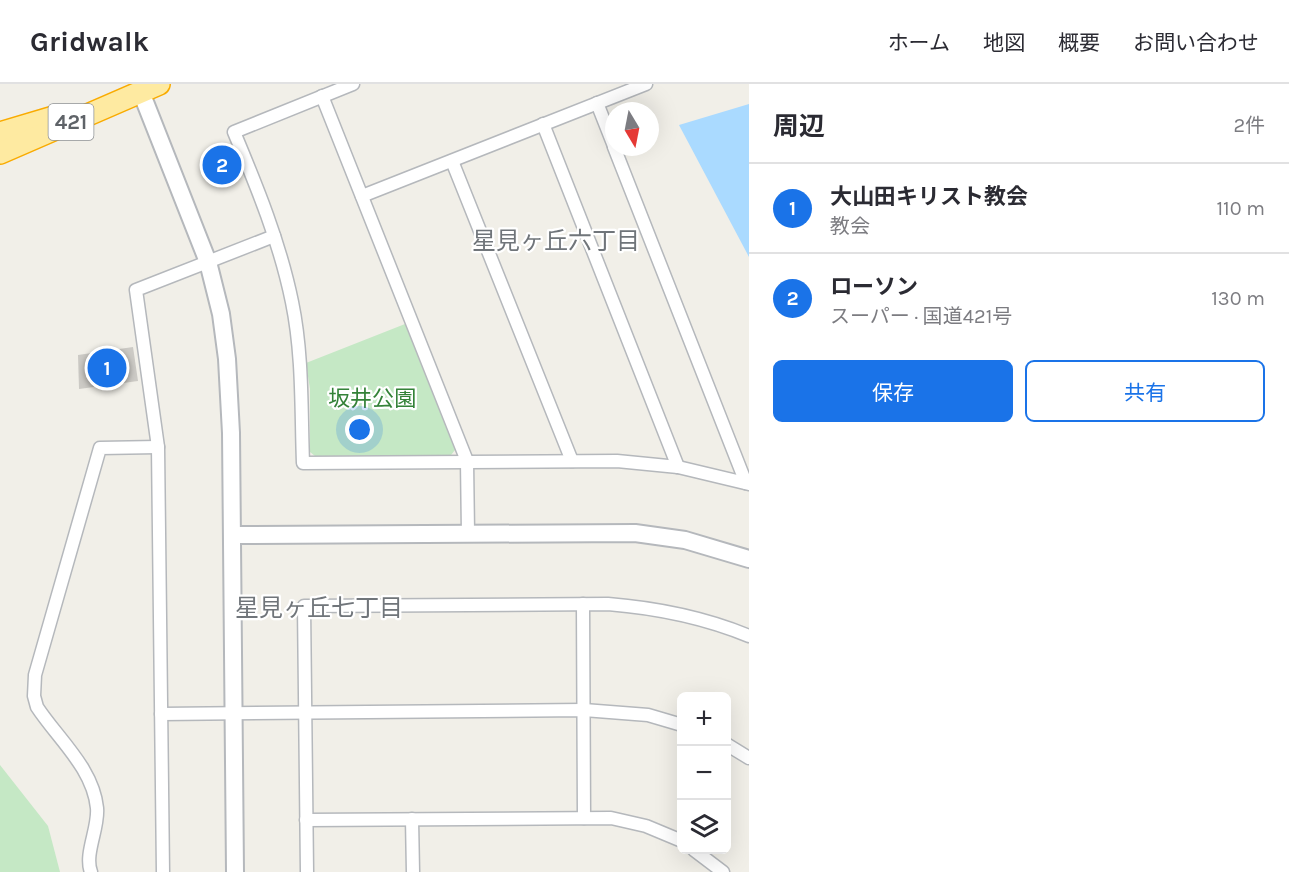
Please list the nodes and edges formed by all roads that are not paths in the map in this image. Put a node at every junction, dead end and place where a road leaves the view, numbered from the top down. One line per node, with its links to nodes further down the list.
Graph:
1 (353, 84): 4 (street)
2 (646, 84): 5 (street)
3 (150, 88): 8 (highway, 421); 9 (highway, 421); 14 (street)
4 (322, 96): 12 (street); 13 (street)
5 (597, 103): 6 (street); 7 (street)
6 (543, 124): 11 (street); 18 (street)
7 (605, 124)
8 (0, 133)
9 (0, 153)
10 (618, 156): 19 (street)
11 (452, 160): 12 (street); 17 (street)
12 (362, 196): 16 (street)
13 (274, 236): 14 (street); 16 (street)
14 (208, 262): 15 (street); 21 (street)
15 (158, 447): 26 (street); 37 (street)
16 (467, 461): 17 (street); 20 (street)
17 (572, 461): 18 (street)
18 (678, 466): 19 (street)
19 (748, 484)
20 (468, 533): 21 (street); 22 (street)
21 (232, 535): 27 (street)
22 (749, 559)
23 (583, 604): 24 (street); 25 (street); 28 (street)
24 (749, 636)
25 (584, 710): 28 (street); 29 (street); 32 (street)
26 (161, 714): 27 (street); 38 (street)
27 (234, 714): 28 (street); 39 (street)
28 (305, 714): 34 (street)
29 (677, 724)
30 (729, 746): 31 (street)
31 (749, 758)
32 (584, 818): 33 (street); 35 (street)
33 (412, 819): 34 (street); 41 (street)
34 (306, 820): 40 (street)
35 (677, 839)
36 (700, 854): 42 (street)
37 (91, 872)
38 (163, 872)
39 (235, 872)
40 (307, 872)
41 (413, 872)
42 (723, 872)

